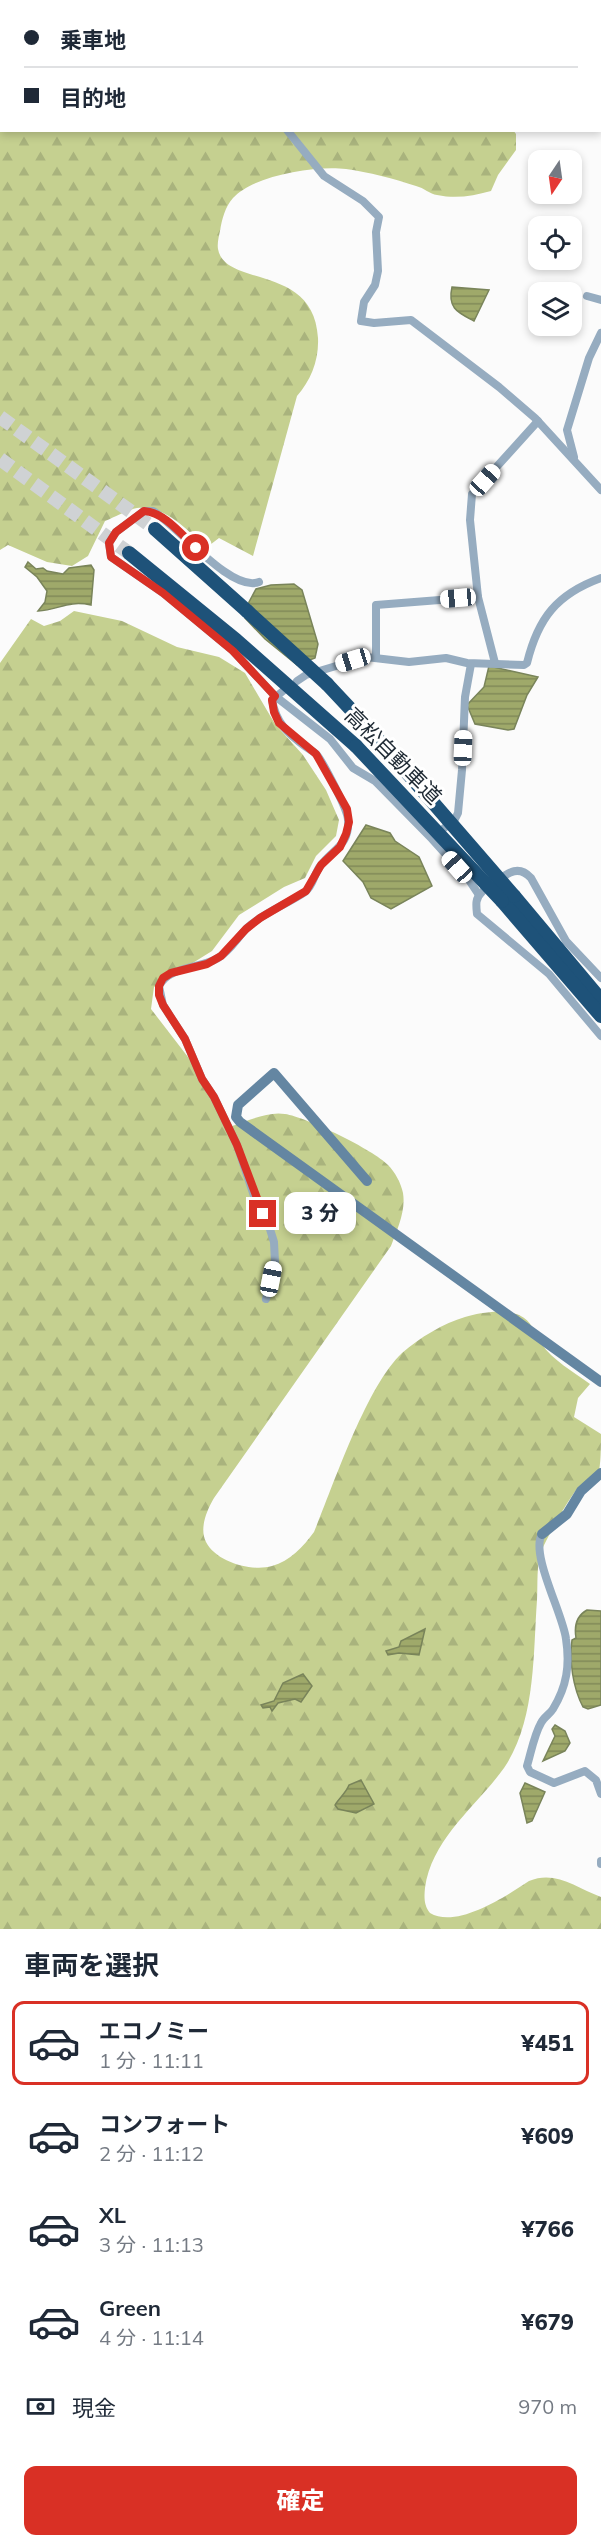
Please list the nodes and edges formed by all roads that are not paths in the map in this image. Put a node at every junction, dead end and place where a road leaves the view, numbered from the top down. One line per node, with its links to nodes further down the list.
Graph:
1 (289, 132): 5 (street)
2 (587, 296): 3 (street)
3 (601, 300)
4 (601, 333): 6 (street)
5 (538, 421): 6 (street); 12 (street)
6 (575, 462): 7 (street)
7 (601, 490)
8 (155, 529): 21 (highway, 高松自動車道, bridge)
9 (129, 552): 21 (highway, 高松自動車道, bridge)
10 (601, 578): 14 (street)
11 (259, 582): 18 (street)
12 (478, 597): 13 (street); 14 (street)
13 (376, 657): 15 (street); 16 (street)
14 (495, 663): 15 (street)
15 (471, 664): 19 (street)
16 (297, 681)
17 (283, 691): 18 (street)
18 (275, 696): 19 (street); 27 (street)
19 (432, 840): 20 (street)
20 (479, 895): 22 (street); 25 (street)
21 (508, 899): 23 (highway, 高松自動車道); 24 (highway, 高松自動車道)
22 (601, 978)
23 (601, 1000)
24 (601, 1016)
25 (601, 1036)
26 (367, 1181): 28 (street)
27 (266, 1299)
28 (601, 1382)
29 (601, 1473): 30 (street)
30 (542, 1534): 31 (street)
31 (601, 1794)

